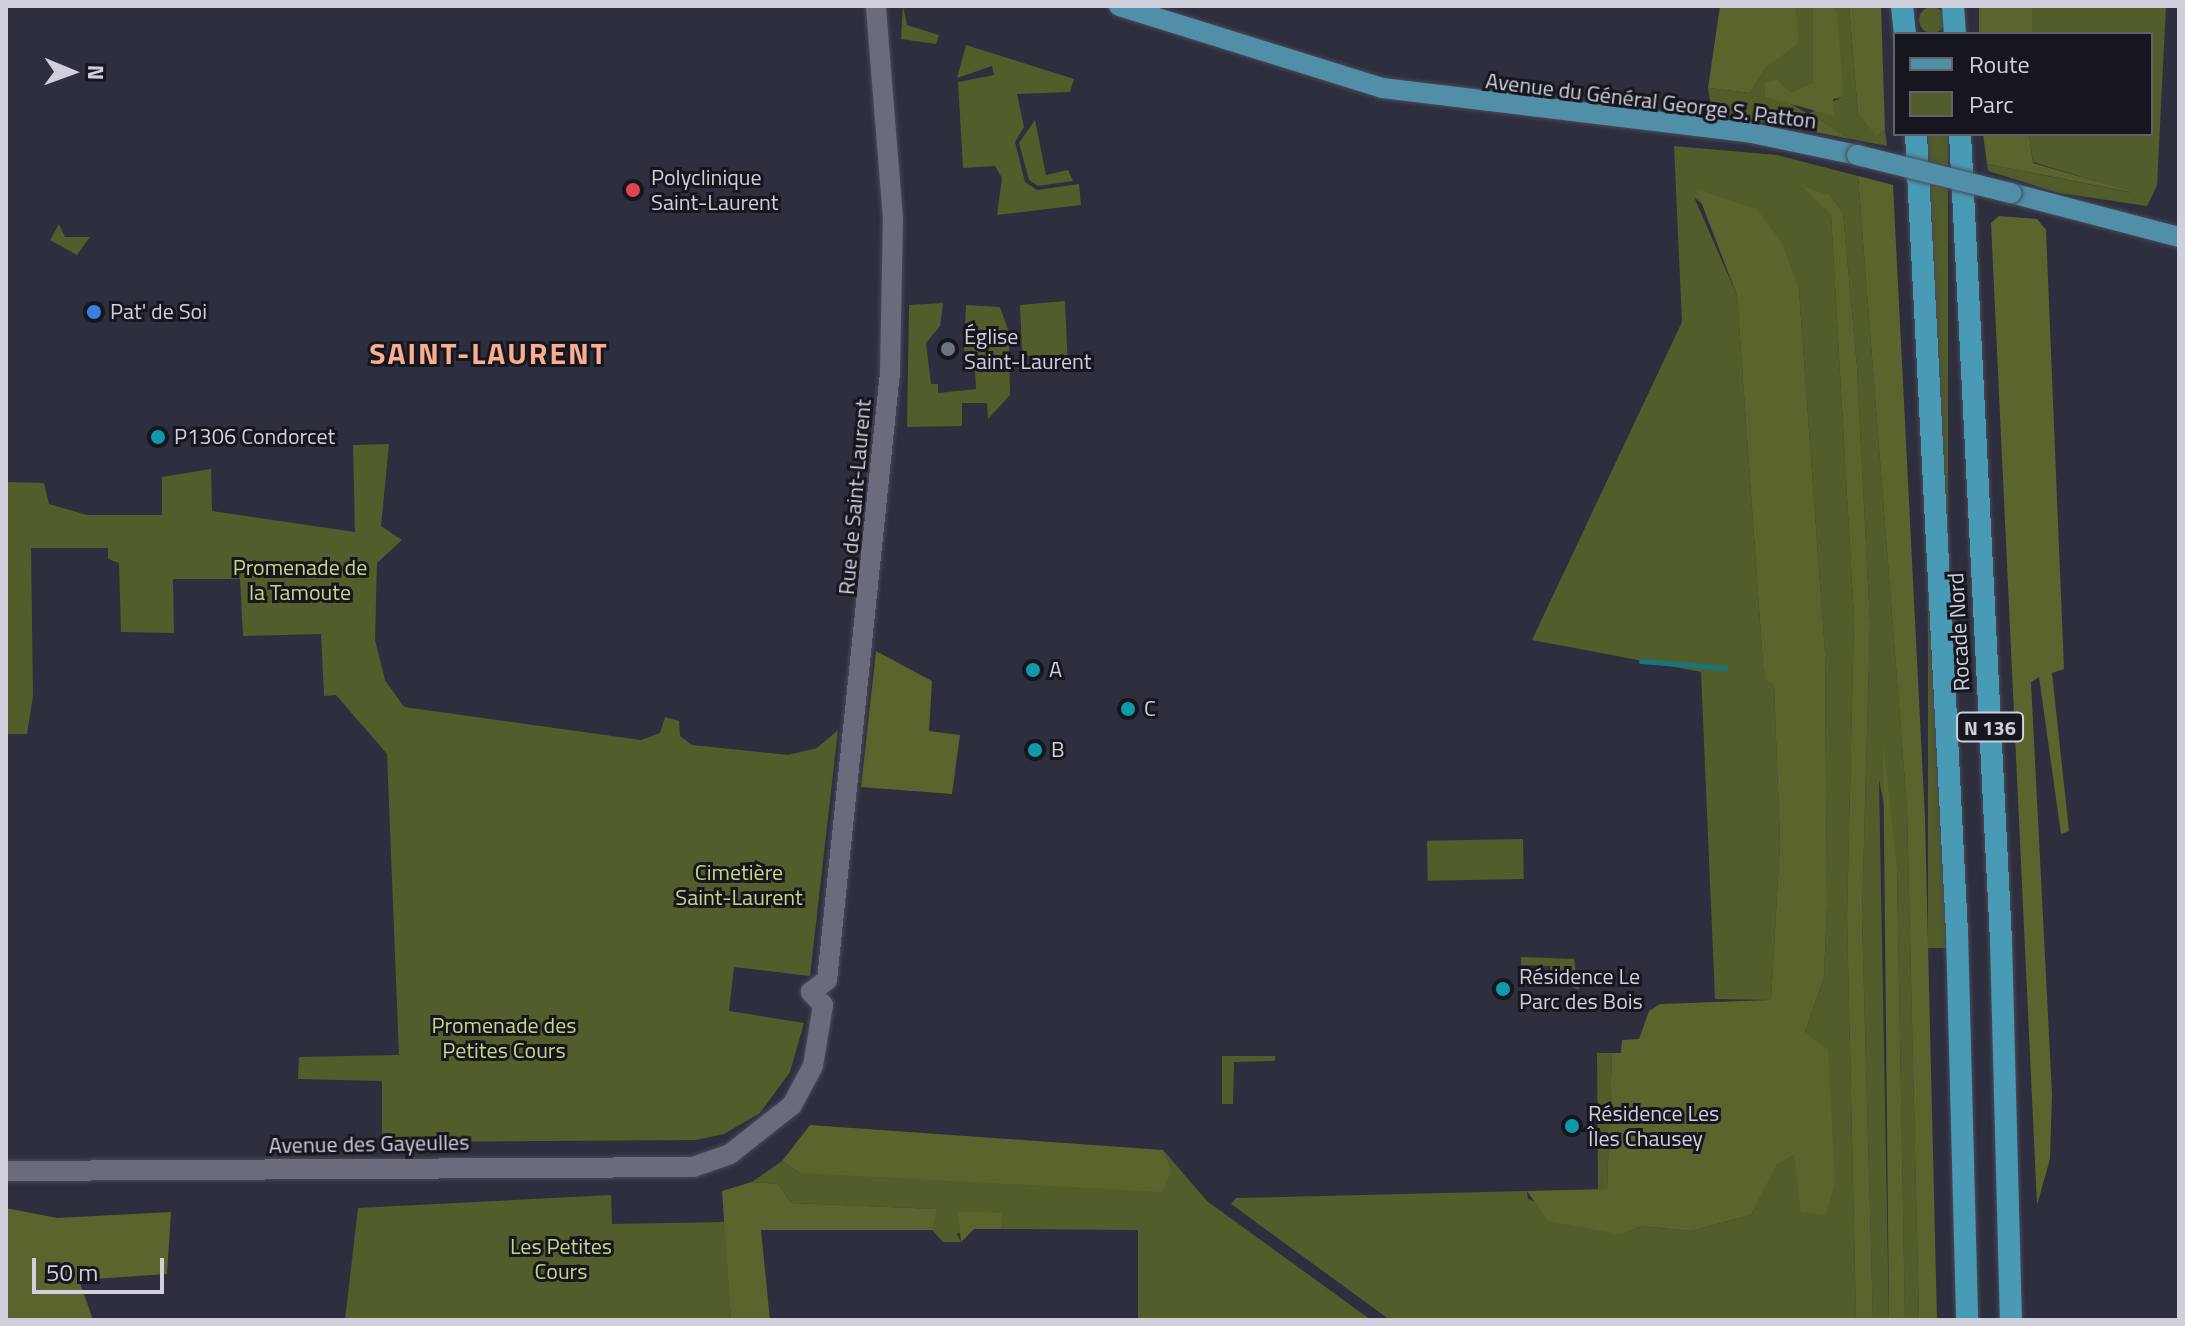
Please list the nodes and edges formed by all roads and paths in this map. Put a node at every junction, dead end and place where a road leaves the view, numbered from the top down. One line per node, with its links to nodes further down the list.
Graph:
1 (1119, 6): 11 (main road, Avenue du Général George S. Patton, bridge)
2 (1902, 6): 6 (highway)
3 (1910, 6): 7 (highway)
4 (1956, 6): 8 (highway)
5 (878, 9): 12 (street, Rue de Saint-Laurent)
6 (1905, 32)
7 (1911, 32)
8 (1957, 32)
9 (1915, 136): 14 (highway, Rocade Nord / N 136)
10 (1960, 136): 15 (highway, Rocade Nord / N 136)
11 (2179, 237)
12 (730, 1154): 13 (street, Avenue des Gayeulles)
13 (6, 1171)
14 (1967, 1320)
15 (2011, 1320)

